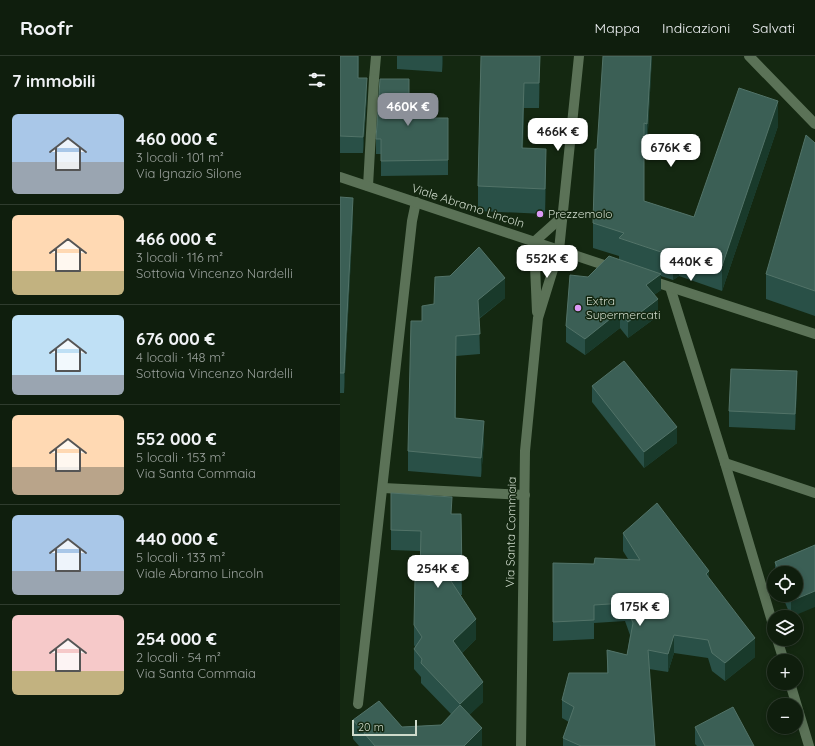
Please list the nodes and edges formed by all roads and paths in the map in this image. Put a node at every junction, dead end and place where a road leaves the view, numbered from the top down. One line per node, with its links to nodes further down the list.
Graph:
1 (376, 56): 6 (street)
2 (579, 56): 8 (street, Via Santa Commaia)
3 (749, 56): 4 (street)
4 (815, 124)
5 (340, 177): 6 (street, Viale Abramo Lincoln)
6 (368, 186): 7 (street, Viale Abramo Lincoln)
7 (416, 202): 9 (street, Viale Abramo Lincoln); 17 (street)
8 (563, 216): 9 (street); 10 (street, Via Santa Commaia)
9 (534, 242): 10 (street, Viale Abramo Lincoln); 14 (street, Via Santa Commaia)
10 (559, 250): 11 (street, Viale Abramo Lincoln); 14 (street, Via Santa Commaia)
11 (626, 272)
12 (640, 277): 13 (street)
13 (670, 287): 15 (street); 16 (street)
14 (538, 318): 19 (street, Via Santa Commaia)
15 (815, 334)
16 (726, 463): 18 (street); 20 (street)
17 (383, 488): 19 (street); 22 (street)
18 (815, 493)
19 (525, 495): 23 (street, Via Santa Commaia)
20 (769, 610)
21 (792, 690): 24 (street)
22 (358, 704)
23 (521, 746)
24 (809, 746)

